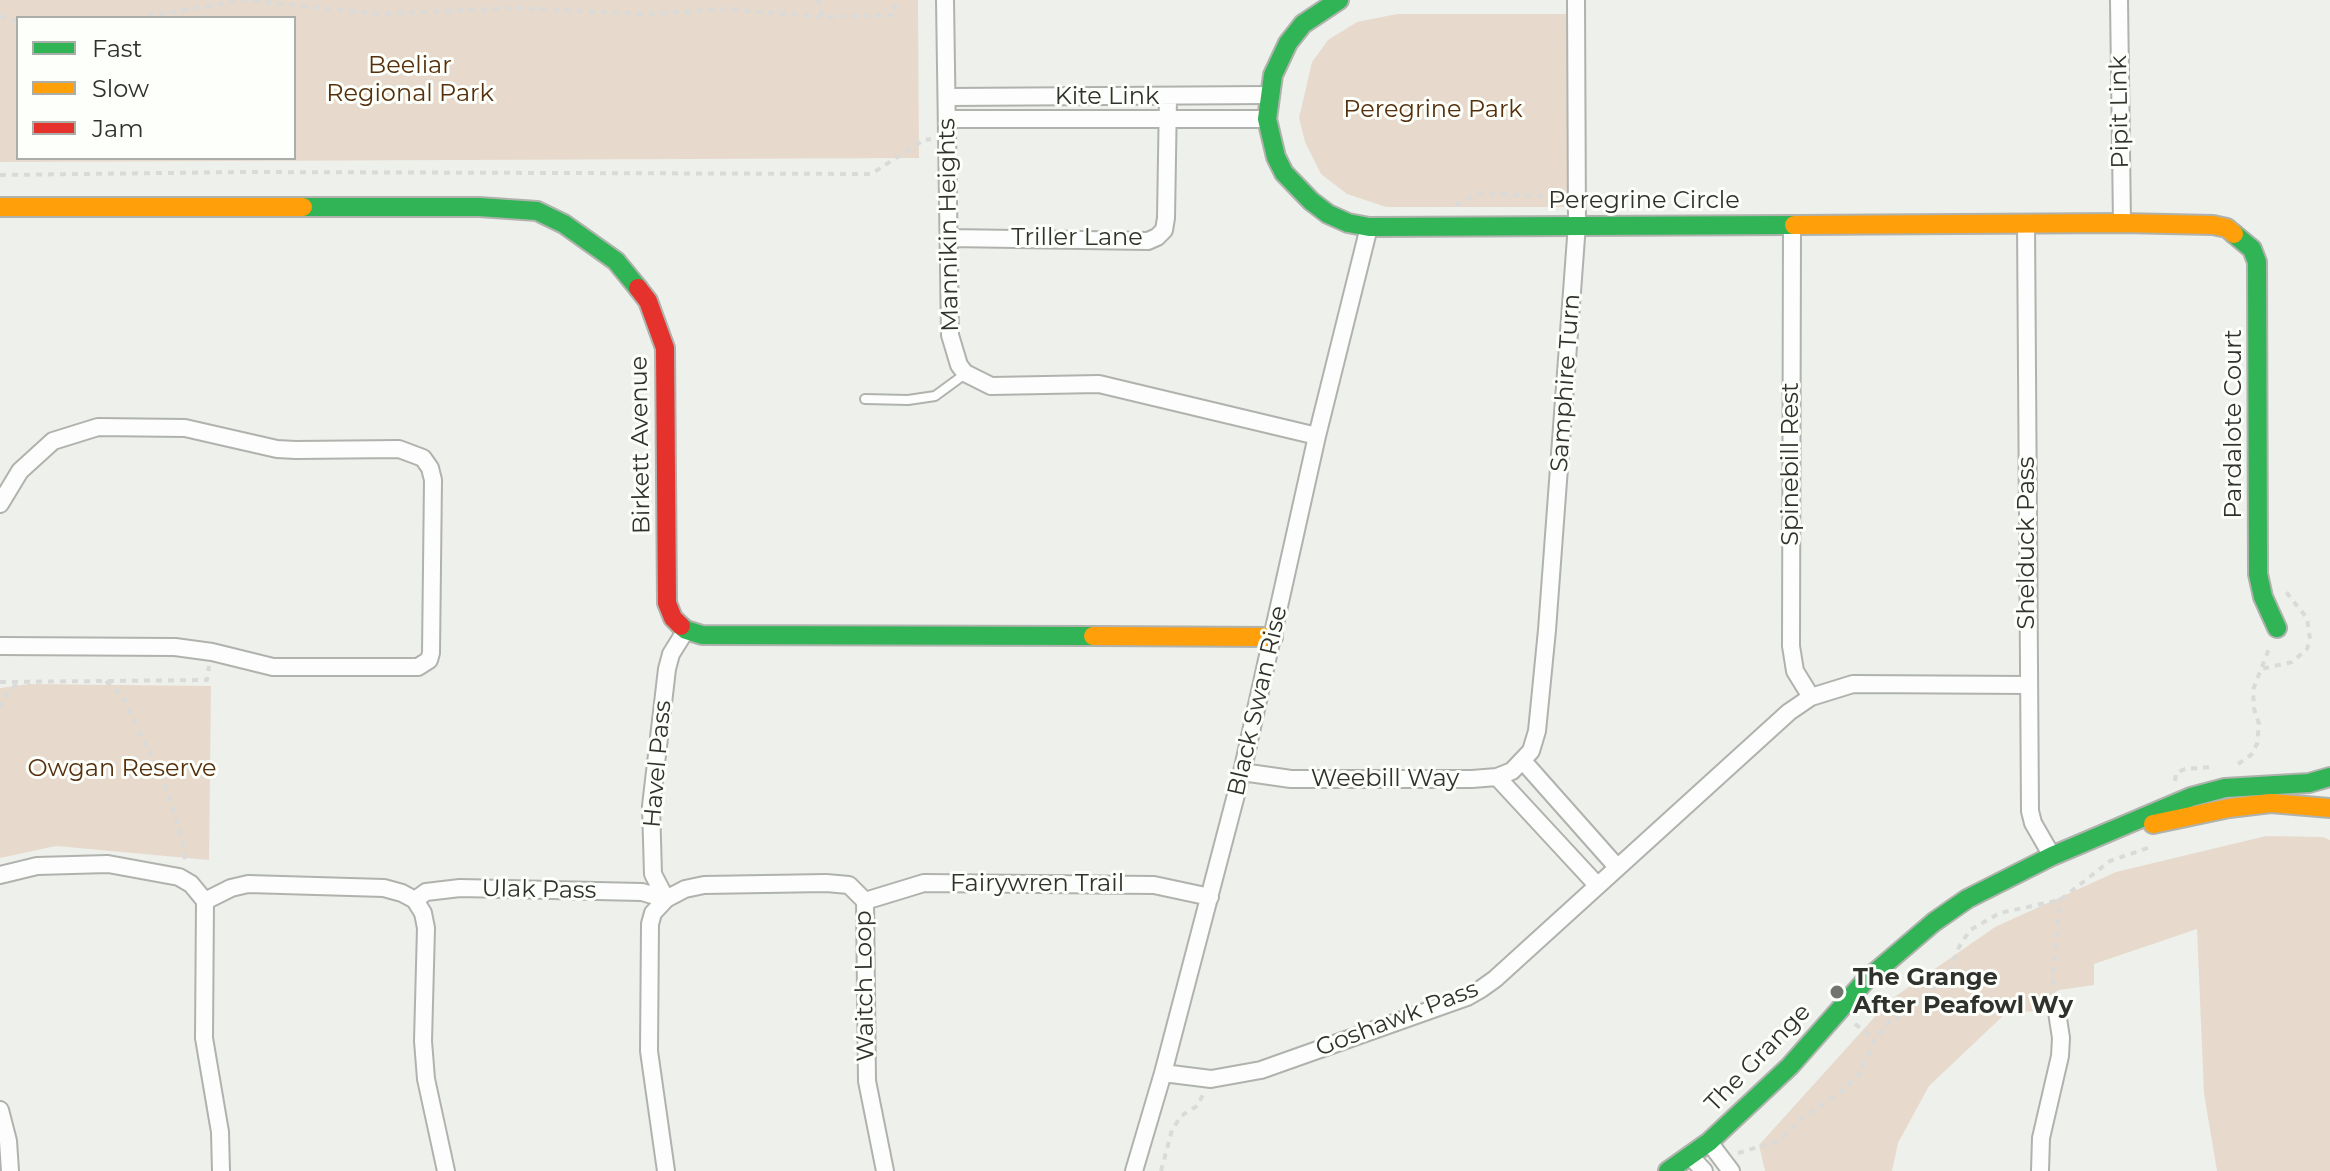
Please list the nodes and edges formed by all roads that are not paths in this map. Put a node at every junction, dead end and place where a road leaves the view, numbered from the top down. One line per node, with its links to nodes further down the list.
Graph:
1 (945, 0): 6 (street, Mannikin Heights)
2 (1339, 0): 5 (street, Peregrine Circle)
3 (1576, 0): 14 (street, Samphire Turn)
4 (2119, 0): 13 (street, Pipit Link)
5 (1268, 95): 7 (street, Kite Link); 10 (street, Peregrine Circle)
6 (947, 97): 7 (street, Kite Link); 9 (street, Mannikin Heights)
7 (1168, 97): 8 (street, Triller Lane)
8 (1167, 118): 9 (street, Kite Link); 10 (street, Kite Link); 18 (street, Triller Lane)
9 (947, 119): 18 (street, Mannikin Heights)
10 (1267, 119): 16 (street, Peregrine Circle)
11 (0, 207): 24 (street, Birkett Avenue)
12 (2026, 223): 13 (street, Peregrine Circle); 15 (street, Peregrine Circle); 27 (street, Shelduck Pass)
13 (2122, 223): 17 (street, Peregrine Circle)
14 (1577, 224): 15 (street, Peregrine Circle); 16 (street, Peregrine Circle); 29 (street, Samphire Turn)
15 (1792, 225): 28 (street, Spinebill Rest)
16 (1369, 227): 21 (street, Black Swan Rise)
17 (2227, 228): 23 (street, Pardalote Court)
18 (950, 238): 19 (street, Mannikin Heights)
19 (965, 373): 20 (lane); 21 (street)
20 (865, 399)
21 (1317, 436): 25 (street, Black Swan Rise)
22 (0, 504): 26 (street)
23 (2277, 628)
24 (686, 630): 25 (street); 40 (street, Havel Pass)
25 (1273, 637): 30 (street, Black Swan Rise)
26 (0, 646)
27 (2028, 685): 28 (street, Goshawk Pass); 35 (street, Shelduck Pass)
28 (1811, 697): 36 (street, Goshawk Pass)
29 (1523, 761): 31 (street); 36 (street)
30 (1242, 772): 31 (street, Weebill Way); 39 (street, Black Swan Rise)
31 (1497, 777): 38 (street)
32 (2330, 777): 34 (street, The Grange)
33 (2330, 808): 34 (street, The Grange)
34 (2123, 828): 35 (street, The Grange)
35 (2052, 856): 47 (street, The Grange)
36 (1617, 867): 38 (street, Goshawk Pass)
37 (0, 875): 42 (street)
38 (1597, 885): 45 (street, Goshawk Pass)
39 (1210, 897): 43 (street, Fairywren Trail); 45 (street, Black Swan Rise)
40 (666, 899): 41 (street, Ulak Pass); 43 (street, Waitch Loop); 52 (street)
41 (415, 900): 42 (street); 51 (street)
42 (205, 901): 50 (street)
43 (865, 901): 53 (street, Waitch Loop)
44 (2057, 1012): 57 (street)
45 (1163, 1073): 54 (street, Black Swan Rise)
46 (0, 1110): 49 (street)
47 (1709, 1142): 48 (street, The Grange); 56 (street)
48 (1698, 1164): 55 (street, The Grange)
49 (10, 1171)
50 (221, 1171)
51 (446, 1171)
52 (666, 1171)
53 (885, 1171)
54 (1134, 1171)
55 (1668, 1171)
56 (1731, 1171)
57 (2040, 1171)

